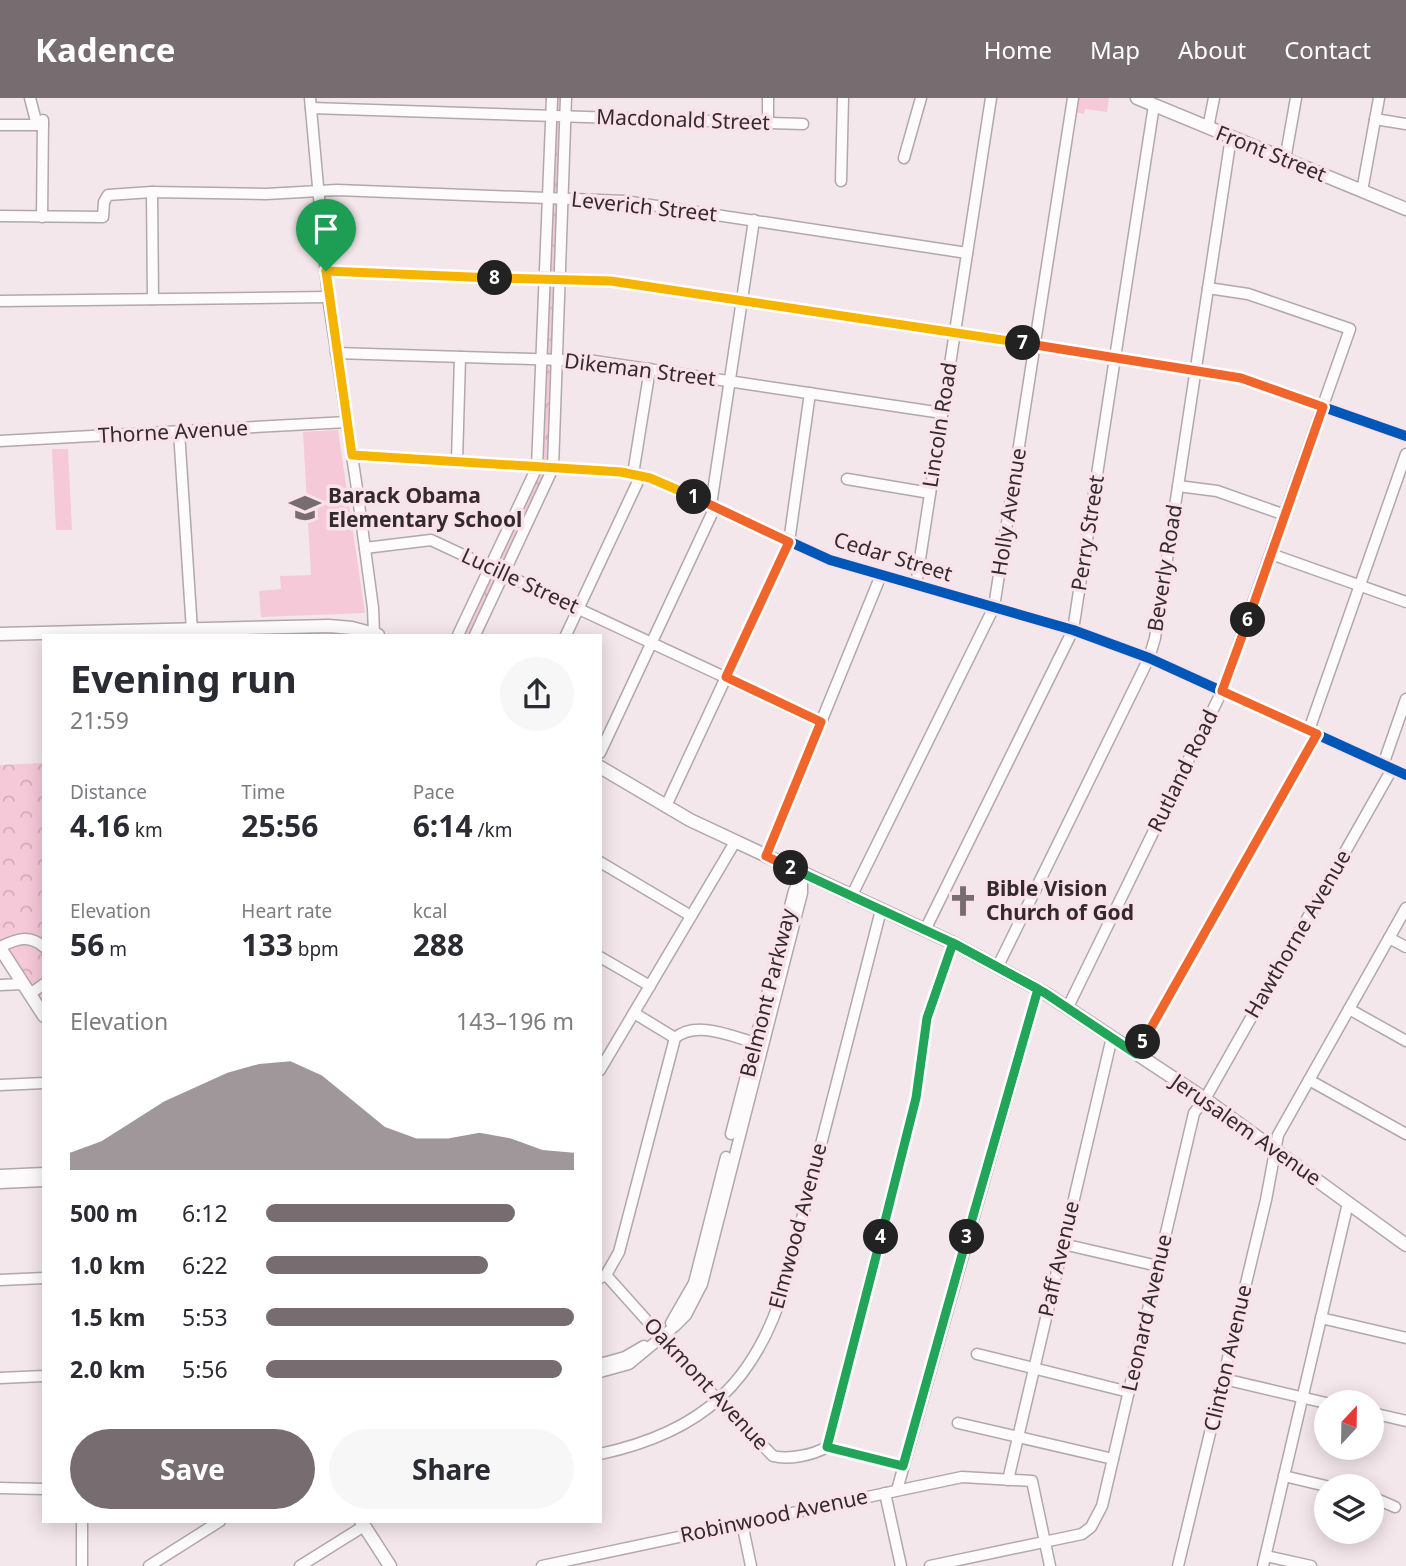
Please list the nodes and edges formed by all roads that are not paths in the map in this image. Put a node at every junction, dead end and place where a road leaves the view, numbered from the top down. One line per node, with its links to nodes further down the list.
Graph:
1 (30, 98): 18 (street)
2 (552, 98): 15 (street)
3 (566, 98): 16 (street)
4 (768, 98): 19 (street)
5 (843, 98): 27 (street)
6 (920, 98): 25 (street)
7 (991, 98): 37 (street, Lincoln Road)
8 (1073, 98): 47 (street, Holly Avenue)
9 (1137, 98): 14 (main road, Front Street)
10 (1214, 98): 23 (street)
11 (1296, 98): 26 (street)
12 (1379, 98): 17 (street)
13 (310, 103): 15 (street, Macdonald Street); 30 (street)
14 (1154, 105): 23 (main road, Front Street); 50 (street, Perry Street)
15 (551, 116): 16 (street, Macdonald Street); 31 (street)
16 (565, 116): 19 (street, Macdonald Street); 32 (street)
17 (1375, 119): 21 (street); 28 (street)
18 (41, 123): 22 (street); 35 (street)
19 (768, 123): 20 (street, Macdonald Street)
20 (803, 124)
21 (1406, 124)
22 (0, 125)
23 (1208, 128): 24 (main road, Front Street)
24 (1231, 137): 26 (main road, Front Street); 41 (street, Beverly Road)
25 (904, 158)
26 (1285, 160): 28 (main road, Front Street)
27 (841, 181)
28 (1362, 191): 33 (main road, Front Street)
29 (152, 192): 30 (street, Leverich Street); 35 (street, Leverich Street); 43 (street)
30 (318, 192): 31 (street, Leverich Street); 38 (street)
31 (548, 198): 32 (street, Leverich Street); 40 (street)
32 (562, 198): 36 (street, Leverich Street); 39 (street)
33 (1406, 209)
34 (0, 216): 35 (street)
35 (42, 217)
36 (754, 220): 37 (street, Leverich Street); 44 (street)
37 (967, 253): 46 (street, Lincoln Road)
38 (326, 271): 40 (street); 42 (street)
39 (560, 279): 40 (street); 44 (street); 52 (street)
40 (545, 280): 51 (street)
41 (1208, 288): 54 (street, Beverly Road); 57 (street, Rutland Road)
42 (328, 296): 43 (street); 48 (street)
43 (153, 299): 45 (street)
44 (742, 300): 46 (street); 55 (street)
45 (0, 301)
46 (955, 333): 47 (street); 58 (street, Lincoln Road)
47 (1035, 345): 50 (street); 83 (street, Holly Avenue)
48 (336, 353): 49 (street, Dikeman Street); 59 (street)
49 (460, 357): 51 (street, Dikeman Street); 65 (street)
50 (1115, 358): 54 (street); 85 (street, Perry Street)
51 (542, 359): 52 (street, Dikeman Street); 66 (street)
52 (558, 360): 53 (street, Dikeman Street); 67 (street)
53 (650, 369): 55 (street, Dikeman Street); 68 (street)
54 (1196, 370): 57 (street); 70 (street, Beverly Road)
55 (730, 381): 56 (street, Dikeman Street); 72 (street)
56 (810, 393): 58 (street, Dikeman Street); 74 (street)
57 (1323, 407): 61 (street); 73 (street, Rutland Road)
58 (942, 413): 71 (street, Lincoln Road)
59 (347, 422): 60 (street, Thorne Avenue); 64 (street)
60 (180, 431): 62 (street, Thorne Avenue); 86 (street)
61 (1406, 436)
62 (0, 441)
63 (1406, 454): 81 (street)
64 (352, 455): 65 (street, Cedar Street); 75 (street)
65 (457, 461): 66 (street, Cedar Street)
66 (537, 467): 67 (street, Cedar Street); 77 (street)
67 (553, 468): 68 (street, Cedar Street); 78 (street)
68 (637, 475): 72 (street, Cedar Street); 84 (street)
69 (847, 480): 71 (street)
70 (1178, 486): 73 (street); 94 (street, Beverly Road)
71 (930, 493): 80 (street, Lincoln Road)
72 (713, 506): 74 (street, Cedar Street); 93 (street)
73 (1285, 515): 76 (street, Rutland Road)
74 (789, 542): 79 (street, Cedar Street); 95 (street)
75 (365, 548): 77 (street, Lucille Street); 89 (street)
76 (1271, 554): 81 (street); 96 (street, Rutland Road)
77 (490, 567): 78 (street, Lucille Street); 90 (street)
78 (504, 573): 84 (street, Lucille Street); 91 (street)
79 (881, 575): 80 (street, Cedar Street); 98 (street)
80 (916, 585): 83 (street, Cedar Street)
81 (1360, 586): 82 (street); 99 (street)
82 (1406, 602)
83 (994, 607): 85 (street, Cedar Street); 109 (street, Holly Avenue)
84 (579, 608): 92 (street); 93 (street, Lucille Street)
85 (1073, 630): 94 (street, Cedar Street); 113 (street, Perry Street)
86 (192, 631): 87 (main road); 88 (main road)
87 (283, 632): 89 (main road)
88 (0, 634)
89 (376, 634)
90 (458, 634)
91 (475, 634)
92 (566, 634)
93 (653, 643): 95 (street, Lucille Street); 100 (street)
94 (1149, 658): 96 (street, Cedar Street); 120 (street, Beverly Road)
95 (726, 677): 98 (street, Lucille Street); 104 (street)
96 (1222, 691): 99 (street, Cedar Street); 126 (street, Rutland Road)
97 (1406, 699): 101 (street, Hawthorne Avenue)
98 (821, 722): 106 (street)
99 (1313, 732): 101 (street, Cedar Street); 135 (street)
100 (602, 749)
101 (1388, 767): 103 (street, Cedar Street); 139 (street, Hawthorne Avenue)
102 (602, 768): 104 (main road, Jerusalem Avenue)
103 (1406, 775)
104 (666, 806): 105 (main road, Jerusalem Avenue)
105 (735, 842): 106 (main road, Jerusalem Avenue); 112 (street)
106 (766, 856): 108 (main road, Jerusalem Avenue)
107 (602, 863): 112 (street)
108 (802, 874): 109 (main road, Jerusalem Avenue); 133 (street, Belmont Parkway)
109 (851, 897): 111 (main road, Jerusalem Avenue)
110 (1406, 908): 114 (street, Clinton Avenue)
111 (881, 910): 113 (main road, Jerusalem Avenue); 165 (street, Elmwood Avenue)
112 (691, 916): 123 (street)
113 (925, 930): 115 (main road, Jerusalem Avenue)
114 (1389, 938): 117 (street); 127 (street, Clinton Avenue)
115 (953, 943): 120 (main road, Jerusalem Avenue); 171 (street)
116 (42, 946): 118 (street)
117 (1406, 947)
118 (0, 948): 124 (main road)
119 (602, 958): 123 (street)
120 (998, 966): 125 (main road, Jerusalem Avenue)
121 (0, 985): 124 (street)
122 (42, 985): 124 (street)
123 (650, 986): 129 (street)
124 (27, 989): 128 (main road)
125 (1038, 989): 126 (main road, Jerusalem Avenue); 174 (street)
126 (1068, 1007): 130 (main road, Jerusalem Avenue)
127 (1349, 1009): 132 (street); 136 (street, Clinton Avenue)
128 (42, 1013)
129 (634, 1013): 131 (street); 134 (street)
130 (1112, 1037): 135 (main road, Jerusalem Avenue); 147 (street, Paff Avenue)
131 (675, 1038): 133 (street); 150 (street)
132 (1406, 1041)
133 (758, 1044): 154 (street, Belmont Parkway)
134 (605, 1051)
135 (1136, 1054): 139 (main road, Jerusalem Avenue)
136 (1309, 1080): 140 (street); 141 (street, Clinton Avenue)
137 (42, 1083): 138 (street)
138 (0, 1085)
139 (1205, 1100): 141 (main road, Jerusalem Avenue); 149 (street, Leonard Avenue)
140 (1406, 1134)
141 (1276, 1150): 146 (main road, Jerusalem Avenue); 162 (street, Clinton Avenue)
142 (42, 1173): 143 (street)
143 (0, 1175)
144 (42, 1181): 145 (street)
145 (0, 1183)
146 (1348, 1203): 148 (main road, Jerusalem Avenue); 153 (street)
147 (1063, 1244): 149 (street); 158 (street, Paff Avenue)
148 (1406, 1245)
149 (1158, 1266): 163 (street, Leonard Avenue)
150 (603, 1277): 154 (street, Oakmont Avenue)
151 (42, 1278): 152 (street)
152 (0, 1280)
153 (1321, 1318): 155 (street); 164 (street)
154 (662, 1336): 157 (street, Belmont Parkway); 159 (street, Belmont Parkway); 165 (street, Oakmont Avenue)
155 (1406, 1338)
156 (977, 1354): 158 (street)
157 (602, 1363)
158 (1033, 1370): 163 (street); 170 (street, Paff Avenue)
159 (602, 1371)
160 (42, 1376): 161 (street)
161 (0, 1378)
162 (1223, 1379): 164 (street); 200 (street, Clinton Avenue)
163 (1129, 1392): 173 (street, Leonard Avenue)
164 (1303, 1397): 166 (street); 175 (street)
165 (718, 1400): 171 (street, Oakmont Avenue); 172 (street, Elmwood Avenue)
166 (1314, 1400)
167 (1384, 1416): 168 (street)
168 (1406, 1421)
169 (958, 1423): 170 (street)
170 (1018, 1437): 173 (street); 176 (street, Paff Avenue)
171 (827, 1447): 174 (street, Oakmont Avenue)
172 (602, 1454)
173 (1113, 1459): 187 (street, Leonard Avenue)
174 (903, 1466): 180 (street)
175 (1284, 1476): 177 (street); 189 (street)
176 (1008, 1480): 180 (street, Robinwood Avenue); 187 (street)
177 (1314, 1483)
178 (0, 1488): 179 (street)
179 (42, 1489)
180 (891, 1491): 186 (street, Robinwood Avenue); 197 (street)
181 (1384, 1502): 182 (street)
182 (1395, 1507)
183 (82, 1523): 190 (street)
184 (217, 1523): 191 (street)
185 (363, 1523): 192 (street); 193 (main road)
186 (742, 1523): 188 (street, Robinwood Avenue); 196 (street)
187 (1045, 1541): 198 (street); 199 (street)
188 (600, 1553): 194 (street, Robinwood Avenue); 195 (street)
189 (1265, 1561): 201 (street)
190 (82, 1566)
191 (149, 1566)
192 (300, 1566)
193 (390, 1566)
194 (542, 1566)
195 (602, 1566)
196 (751, 1566)
197 (901, 1566)
198 (930, 1566)
199 (1051, 1566)
200 (1178, 1566)
201 (1311, 1566)

